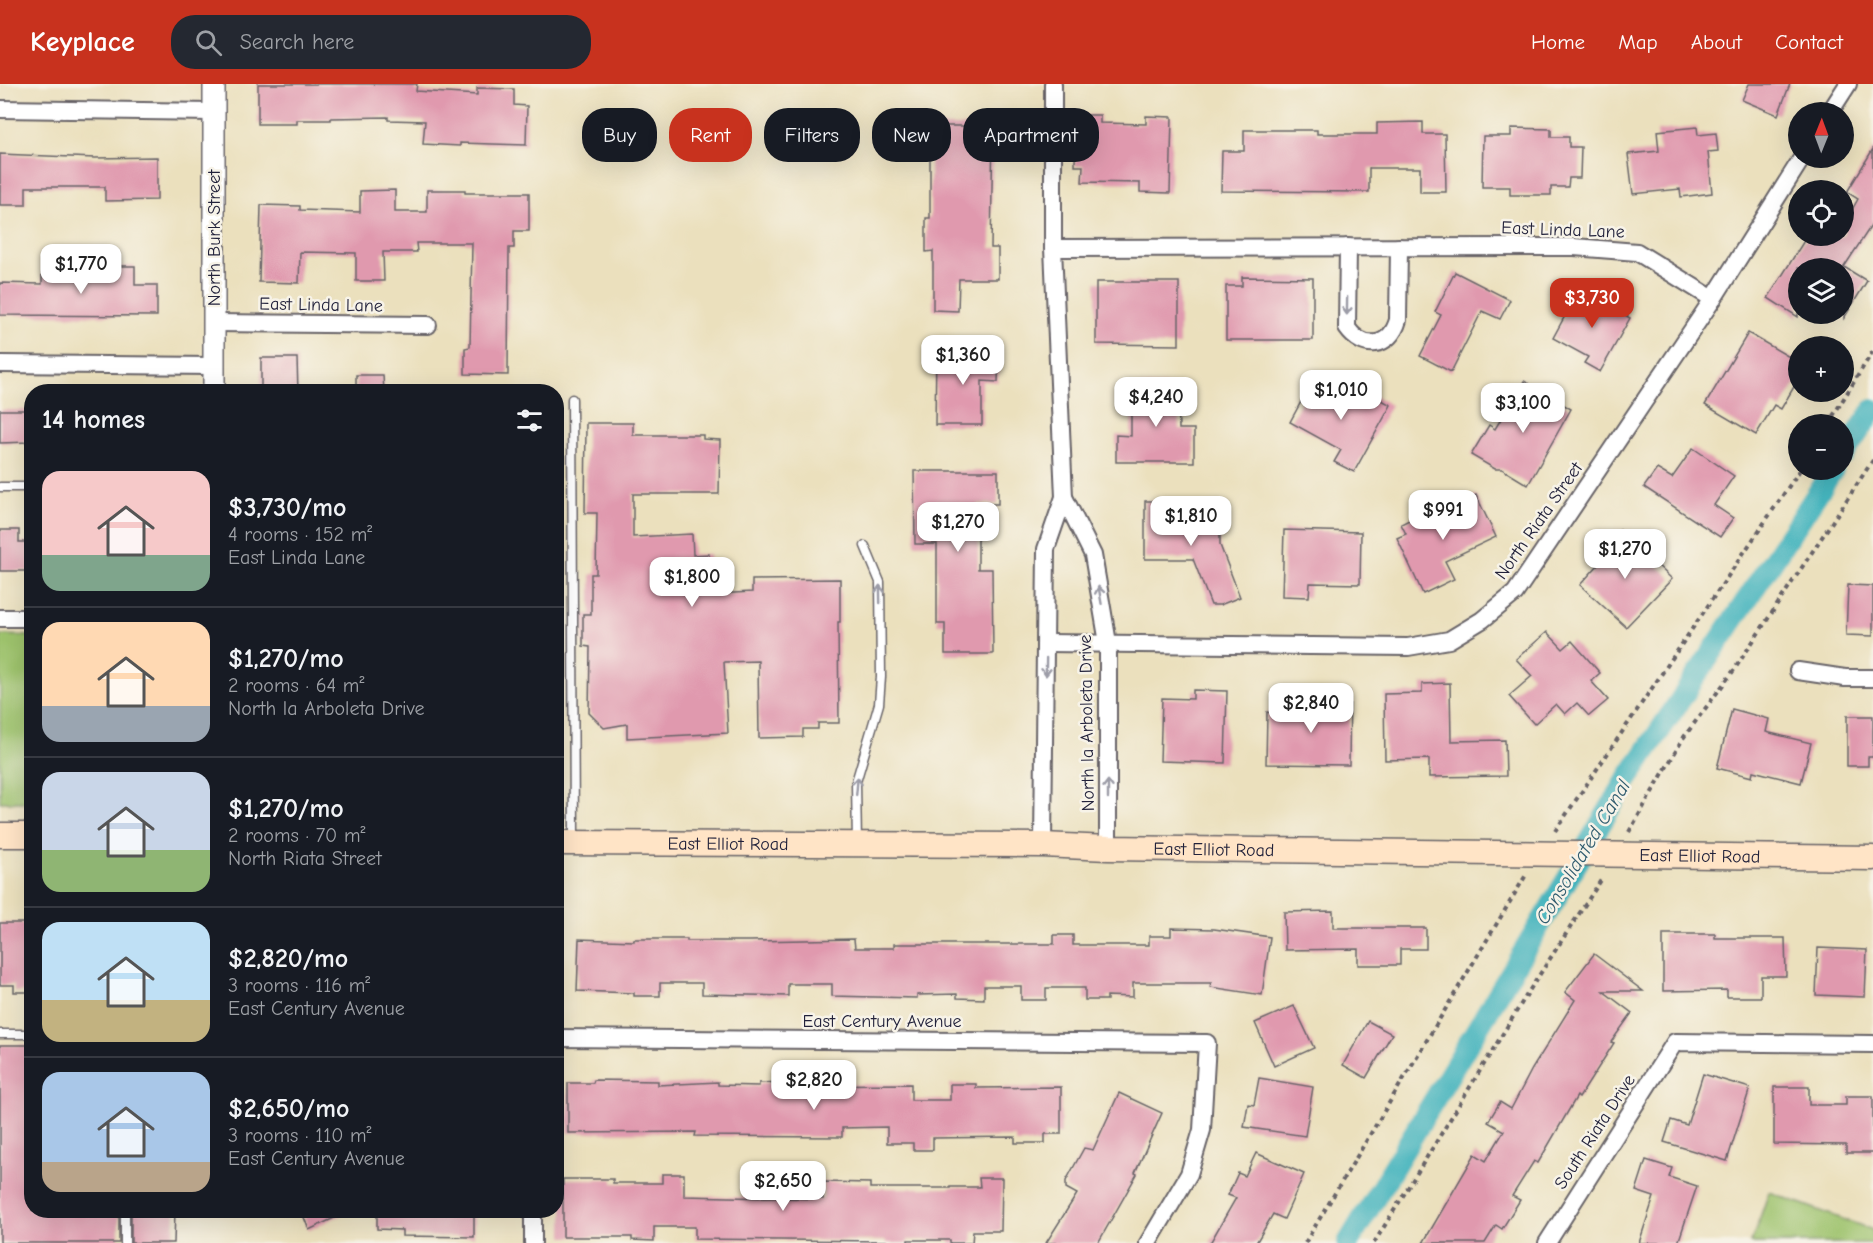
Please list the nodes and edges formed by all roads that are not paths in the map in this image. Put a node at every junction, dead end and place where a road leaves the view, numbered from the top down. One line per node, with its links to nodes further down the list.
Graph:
1 (214, 84): 6 (street, North Burk Street)
2 (1053, 84): 10 (street, North la Arboleta Drive)
3 (1848, 84): 4 (street)
4 (1836, 102)
5 (0, 109): 6 (street)
6 (213, 112): 12 (street, North Burk Street)
7 (1796, 168): 11 (street, North Riata Street)
8 (1348, 247): 9 (street, East Linda Lane); 9 (street, one-way to 9); 10 (street, East Linda Lane)
9 (1399, 247): 11 (street, East Linda Lane)
10 (1053, 248): 20 (street, North la Arboleta Drive)
11 (1713, 299): 25 (street, North Riata Street)
12 (214, 323): 13 (street, East Linda Lane); 15 (street, North Burk Street)
13 (428, 325)
14 (0, 364): 15 (street)
15 (214, 366): 16 (street, North Burk Street)
16 (214, 384)
17 (572, 399): 30 (lane)
18 (0, 487): 19 (lane)
19 (24, 487)
20 (1064, 497): 24 (street, North la Arboleta Drive); 25 (street, North la Arboleta Drive, one-way to 20)
21 (865, 546): 31 (lane, one-way to 21)
22 (0, 618): 23 (street)
23 (24, 618)
24 (1046, 643): 25 (street, North Riata Street); 32 (street, North la Arboleta Drive, one-way to 32)
25 (1108, 643): 33 (street, North la Arboleta Drive, one-way to 25)
26 (1798, 671): 27 (street)
27 (1873, 678)
28 (0, 835): 29 (main road)
29 (24, 835)
30 (565, 843): 31 (main road, East Elliot Road)
31 (857, 844): 32 (main road, East Elliot Road)
32 (1043, 845): 33 (main road, East Elliot Road)
33 (1108, 848): 34 (main road, East Elliot Road)
34 (1873, 858)
35 (0, 1034): 36 (lane)
36 (24, 1034)
37 (564, 1038): 43 (street, East Century Avenue)
38 (1873, 1044): 44 (street, South Riata Drive)
39 (125, 1218): 41 (lane)
40 (533, 1218): 42 (street)
41 (125, 1243)
42 (533, 1243)
43 (1148, 1243)
44 (1547, 1243)

